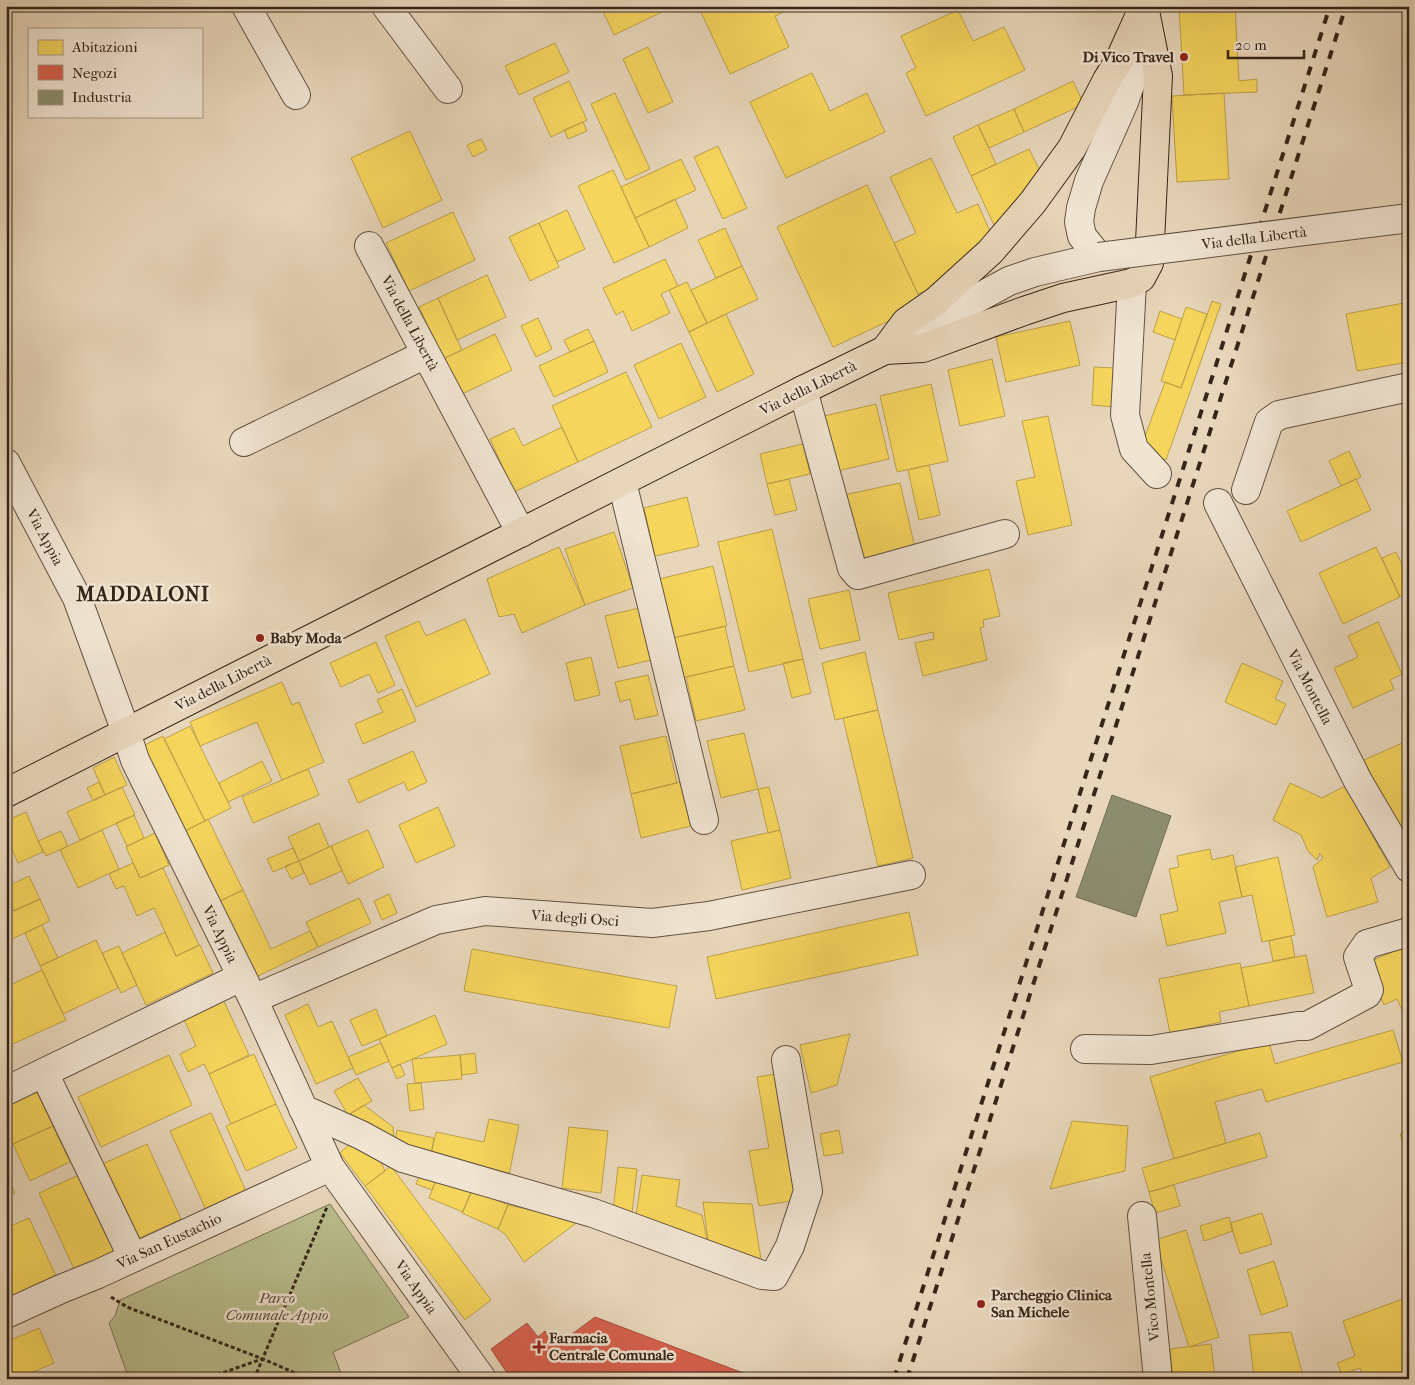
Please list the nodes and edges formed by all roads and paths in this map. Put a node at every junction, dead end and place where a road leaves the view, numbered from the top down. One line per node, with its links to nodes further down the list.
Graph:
1 (246, 6): 5 (street)
2 (386, 6): 4 (street)
3 (1144, 6): 8 (street); 9 (main road); 10 (main road)
4 (448, 89)
5 (296, 95)
6 (1409, 218): 8 (street, Via della Libertà, bridge)
7 (370, 246): 11 (street, Via della Libertà)
8 (1099, 257): 10 (street, Via della Libertà)
9 (1132, 283): 10 (main road); 16 (street)
10 (885, 350): 13 (main road, Via della Libertà)
11 (426, 354): 14 (street); 20 (street, Via della Libertà)
12 (1409, 387): 18 (street)
13 (803, 390): 17 (main road, Via della Libertà); 21 (street)
14 (244, 442)
15 (6, 463): 22 (street, Via Appia)
16 (1157, 474)
17 (622, 482): 20 (main road, Via della Libertà); 24 (street)
18 (1246, 490)
19 (1218, 503): 25 (street, Via Montella)
20 (521, 533): 22 (main road, Via della Libertà)
21 (1005, 534)
22 (126, 732): 23 (main road, Via della Libertà); 28 (street, Via Appia)
23 (6, 793)
24 (704, 820)
25 (1409, 868)
26 (910, 875): 28 (street, Via degli Osci)
27 (1409, 932): 29 (street)
28 (247, 988): 31 (street, Via degli Osci); 33 (street, Via Appia)
29 (1085, 1049)
30 (786, 1060): 33 (street)
31 (44, 1073): 32 (street, Via degli Osci); 36 (street)
32 (6, 1091)
33 (304, 1109): 34 (street, Via Appia)
34 (335, 1173): 36 (street, Via San Eustachio); 39 (path); 43 (street, Via Appia)
35 (1142, 1216): 44 (street, Vico Montella)
36 (133, 1258): 37 (street, Via San Eustachio)
37 (83, 1280): 38 (street, Via San Eustachio); 39 (path)
38 (6, 1314)
39 (263, 1359): 40 (path); 41 (path); 42 (path)
40 (206, 1379)
41 (254, 1379)
42 (309, 1379)
43 (482, 1379)
44 (1158, 1379)

